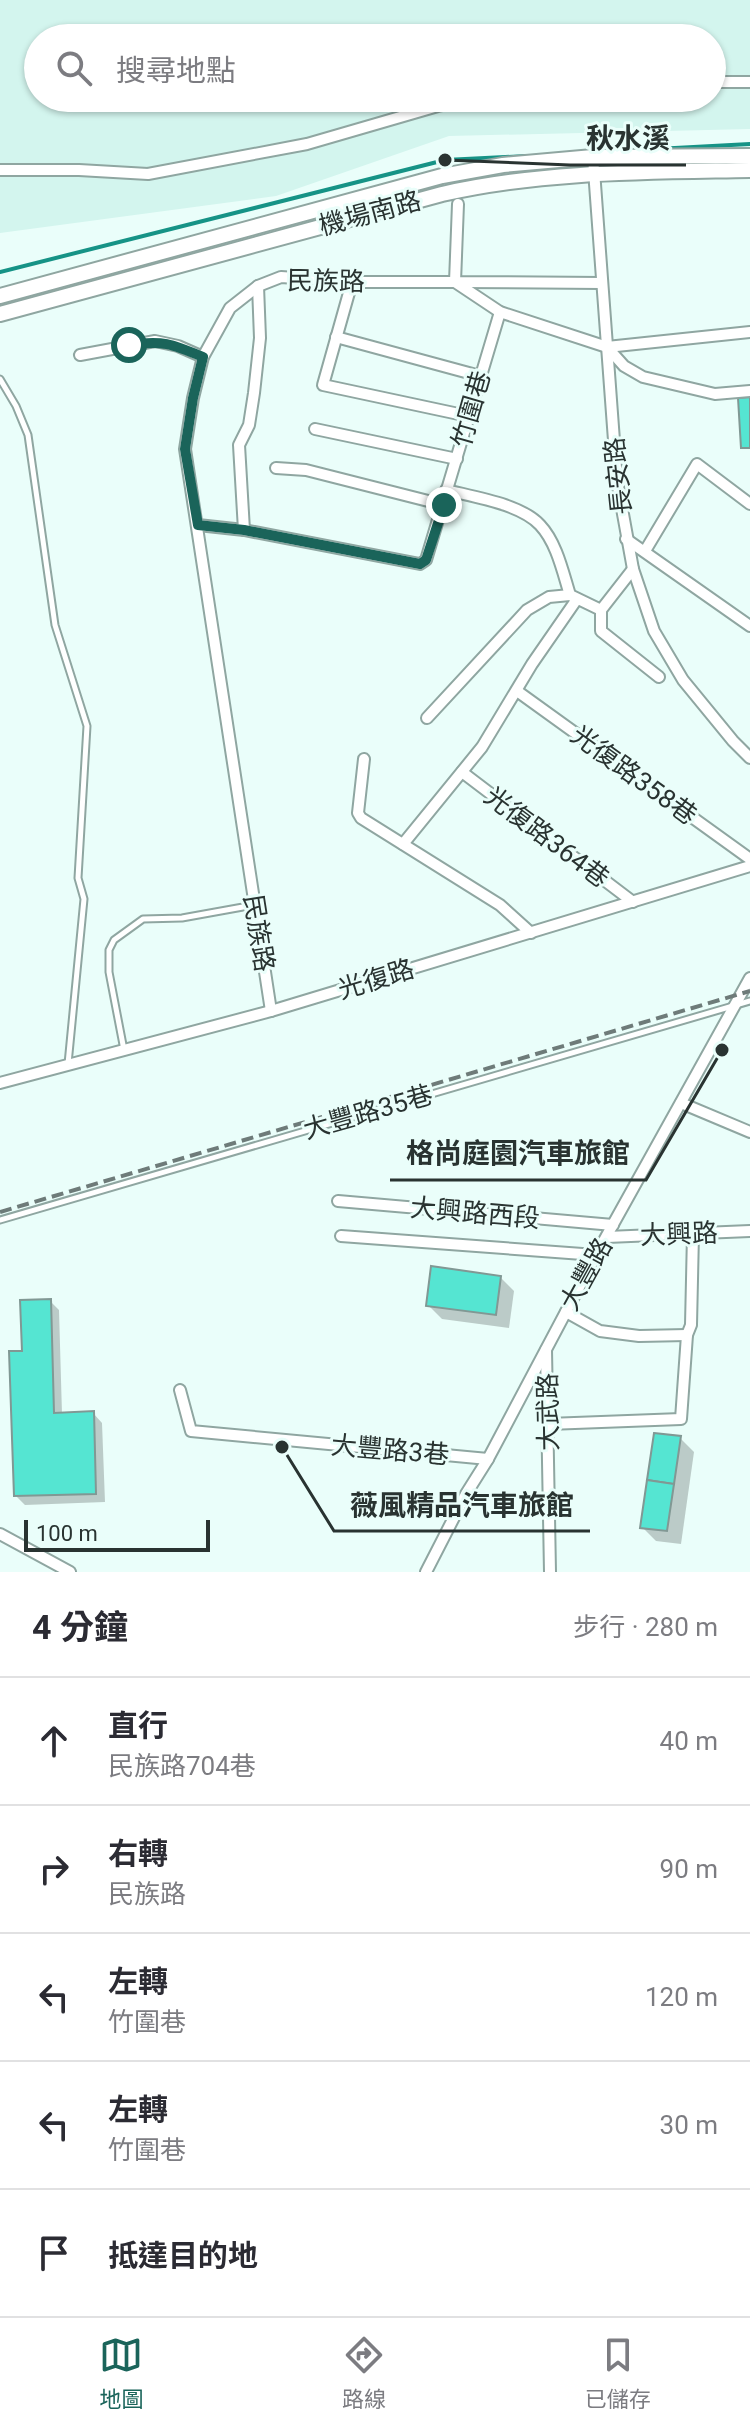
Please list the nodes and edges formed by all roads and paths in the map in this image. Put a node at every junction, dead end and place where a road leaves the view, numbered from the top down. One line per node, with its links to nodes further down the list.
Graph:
1 (726, 82): 2 (street)
2 (750, 82)
3 (417, 112): 6 (street)
4 (750, 156): 5 (street, 機場南路)
5 (593, 157): 8 (street, 長安路); 14 (street, 機場南路)
6 (0, 170)
7 (750, 170): 8 (street, 機場南路)
8 (594, 173): 12 (street, 長安路); 16 (street, 機場南路)
9 (458, 204): 11 (street)
10 (352, 282): 11 (street, 民族路); 13 (street, 民族路); 18 (street)
11 (455, 282): 12 (street, 民族路); 15 (street)
12 (602, 283): 19 (street, 長安路)
13 (258, 286): 21 (street, 民族路); 33 (street)
14 (0, 296)
15 (500, 312): 19 (street); 22 (street, 竹圍巷)
16 (0, 314)
17 (750, 332): 19 (street)
18 (336, 337): 22 (street); 25 (street)
19 (607, 347): 24 (street); 34 (street, 長安路)
20 (80, 355): 21 (street)
21 (203, 357): 32 (street, 民族路)
22 (480, 376): 25 (street, 竹圍巷)
23 (0, 379): 57 (lane)
24 (750, 391)
25 (468, 416): 27 (street, 竹圍巷)
26 (315, 429): 27 (street)
27 (457, 459): 29 (street, 竹圍巷)
28 (276, 468): 31 (street)
29 (446, 490): 31 (street, 竹圍巷); 37 (street)
30 (750, 504): 35 (street)
31 (444, 505): 33 (street, 竹圍巷)
32 (198, 525): 33 (street, 竹圍巷); 50 (street, 民族路)
33 (244, 530)
34 (626, 539): 35 (street); 36 (street, 長安路)
35 (645, 551): 39 (street)
36 (633, 569): 38 (street); 43 (street, 長安路)
37 (573, 597): 38 (street); 41 (street); 42 (street)
38 (601, 610): 40 (street)
39 (750, 626)
40 (659, 677)
41 (517, 691): 45 (street); 47 (street, 光復路358巷)
42 (427, 718)
43 (750, 758)
44 (364, 759): 46 (street)
45 (462, 772): 46 (street); 49 (street, 光復路364巷)
46 (403, 844): 51 (street)
47 (750, 859)
48 (750, 866): 49 (street, 光復路)
49 (633, 902): 51 (street, 光復路)
50 (255, 905): 55 (street, 民族路); 56 (lane)
51 (531, 933): 55 (street, 光復路)
52 (750, 978): 54 (street, 大豐路)
53 (750, 1001): 54 (lane, 大豐路35巷)
54 (735, 1005): 59 (street, 大豐路); 62 (lane, 大豐路35巷)
55 (271, 1011): 56 (street, 光復路)
56 (124, 1050): 57 (street, 光復路)
57 (68, 1065): 58 (street, 光復路)
58 (0, 1083)
59 (681, 1103): 60 (street); 63 (street, 大豐路)
60 (750, 1132)
61 (338, 1201): 63 (street, 大興路西段)
62 (0, 1220)
63 (613, 1225): 67 (street, 大豐路)
64 (750, 1231): 65 (street, 大興路)
65 (693, 1234): 67 (street, 大興路); 70 (street)
66 (341, 1236): 68 (street)
67 (607, 1237): 68 (street, 大豐路)
68 (596, 1255): 69 (street, 大豐路)
69 (566, 1312): 70 (street); 71 (street, 大豐路)
70 (687, 1335): 73 (street)
71 (546, 1348): 73 (street, 大武路); 74 (street, 大豐路)
72 (180, 1390): 74 (street, 大豐路3巷)
73 (548, 1424): 78 (street, 大武路)
74 (488, 1459): 77 (street, 大豐路)
75 (0, 1534): 76 (street)
76 (70, 1572)
77 (426, 1572)
78 (550, 1572)

